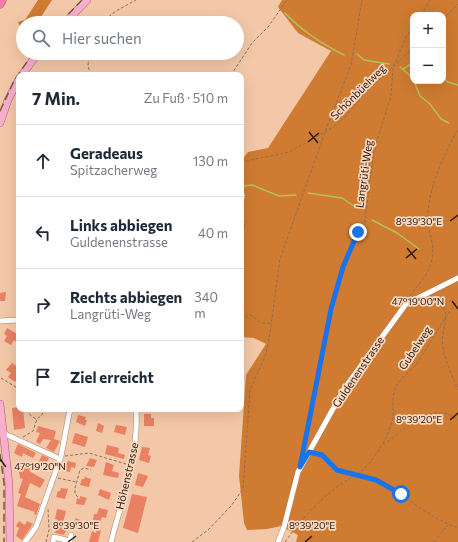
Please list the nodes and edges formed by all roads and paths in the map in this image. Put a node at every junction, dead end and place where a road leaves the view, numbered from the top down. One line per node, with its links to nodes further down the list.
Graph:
1 (2, 0): 7 (highway)
2 (87, 0): 10 (main road)
3 (136, 0): 11 (path)
4 (287, 0): 15 (path)
5 (362, 0): 26 (path)
6 (430, 0): 9 (path)
7 (0, 4)
8 (458, 4): 12 (path)
9 (424, 12)
10 (72, 16)
11 (110, 16)
12 (446, 16)
13 (410, 31): 19 (path)
14 (410, 51): 19 (path, Schönbüelweg)
15 (244, 56)
16 (33, 60): 20 (main road)
17 (89, 60): 21 (path)
18 (241, 60): 22 (path)
19 (393, 68): 26 (path, Schönbüelweg); 56 (path, Langrüti-Weg)
20 (24, 72)
21 (89, 72)
22 (234, 72)
23 (16, 85): 24 (main road)
24 (0, 123)
25 (458, 129): 33 (path)
26 (325, 132): 27 (path, Schönbüelweg); 38 (path)
27 (244, 161)
28 (246, 221): 29 (path)
29 (244, 227)
30 (458, 278): 31 (street, Guldenenstrasse)
31 (426, 294): 33 (street, Guldenenstrasse); 34 (path)
32 (458, 301): 34 (path, Gubelweg)
33 (406, 304): 53 (street, Guldenenstrasse)
34 (446, 315): 41 (path); 52 (path, Gubelweg)
35 (244, 318): 38 (path)
36 (16, 320): 37 (street)
37 (0, 321)
38 (272, 322): 71 (path)
39 (1, 378): 40 (path)
40 (16, 387)
41 (458, 390)
42 (0, 404): 49 (main road)
43 (29, 412): 47 (path)
44 (43, 412): 47 (path)
45 (69, 412): 54 (street)
46 (136, 412): 55 (street, Höhenstrasse)
47 (37, 419): 51 (path)
48 (458, 420): 52 (path)
49 (3, 433): 50 (main road); 51 (street)
50 (2, 441): 66 (main road)
51 (21, 441): 54 (street)
52 (383, 444): 58 (path, Gubelweg)
53 (309, 452): 56 (street, Guldenenstrasse); 58 (path)
54 (60, 458): 55 (path); 59 (street)
55 (130, 465): 70 (street, Höhenstrasse)
56 (300, 467): 72 (street, Guldenenstrasse)
57 (90, 470): 60 (path)
58 (358, 475): 63 (path); 73 (path, Gubelweg)
59 (54, 477): 60 (path); 62 (street)
60 (76, 482): 61 (path)
61 (78, 497)
62 (44, 503): 67 (street); 68 (path)
63 (449, 525): 64 (path); 74 (path)
64 (458, 528)
65 (71, 535): 69 (street)
66 (10, 542)
67 (25, 542)
68 (46, 542)
69 (53, 542)
70 (111, 542)
71 (192, 542)
72 (278, 542)
73 (285, 542)
74 (434, 542)

